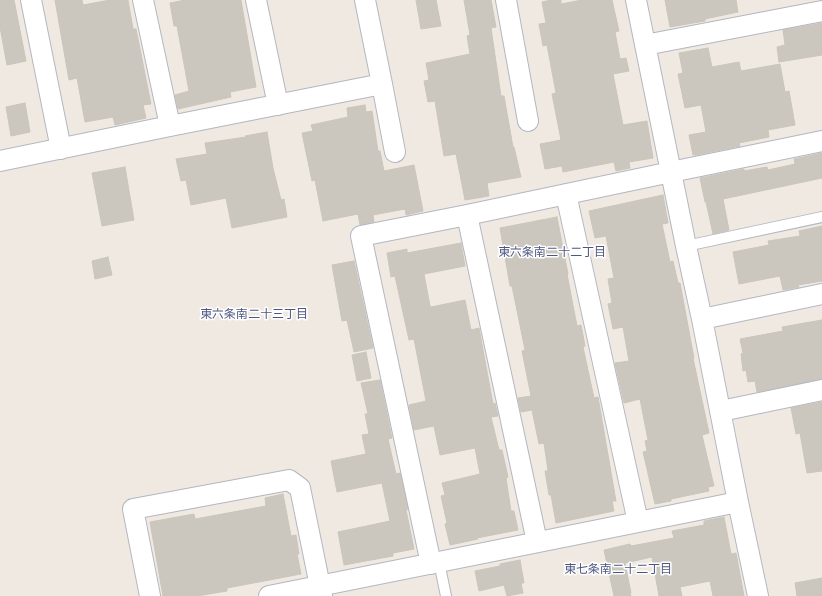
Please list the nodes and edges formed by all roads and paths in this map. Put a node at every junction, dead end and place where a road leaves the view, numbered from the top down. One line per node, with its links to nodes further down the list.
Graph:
1 (31, 0): 14 (street)
2 (143, 0): 12 (street)
3 (256, 0): 10 (street)
4 (365, 0): 9 (street)
5 (506, 0): 11 (street)
6 (636, 0): 8 (street)
7 (822, 11): 8 (street)
8 (645, 46): 17 (street)
9 (382, 84): 10 (street); 15 (street)
10 (278, 105): 12 (street)
11 (528, 121)
12 (170, 126): 14 (street)
13 (822, 141): 17 (street)
14 (61, 149): 16 (street)
15 (395, 152)
16 (0, 161)
17 (671, 172): 18 (street); 21 (street)
18 (566, 194): 19 (street); 27 (street)
19 (466, 215): 28 (street); 29 (street)
20 (822, 217): 21 (lane)
21 (686, 246): 23 (street)
22 (822, 294): 23 (street)
23 (702, 319): 25 (street)
24 (822, 390): 25 (street)
25 (721, 411): 26 (street)
26 (738, 502): 27 (street); 34 (street)
27 (638, 522): 28 (street)
28 (537, 542): 29 (street)
29 (435, 563): 30 (street); 33 (lane)
30 (320, 591): 31 (street); 32 (street)
31 (150, 596)
32 (269, 596)
33 (446, 596)
34 (758, 596)

